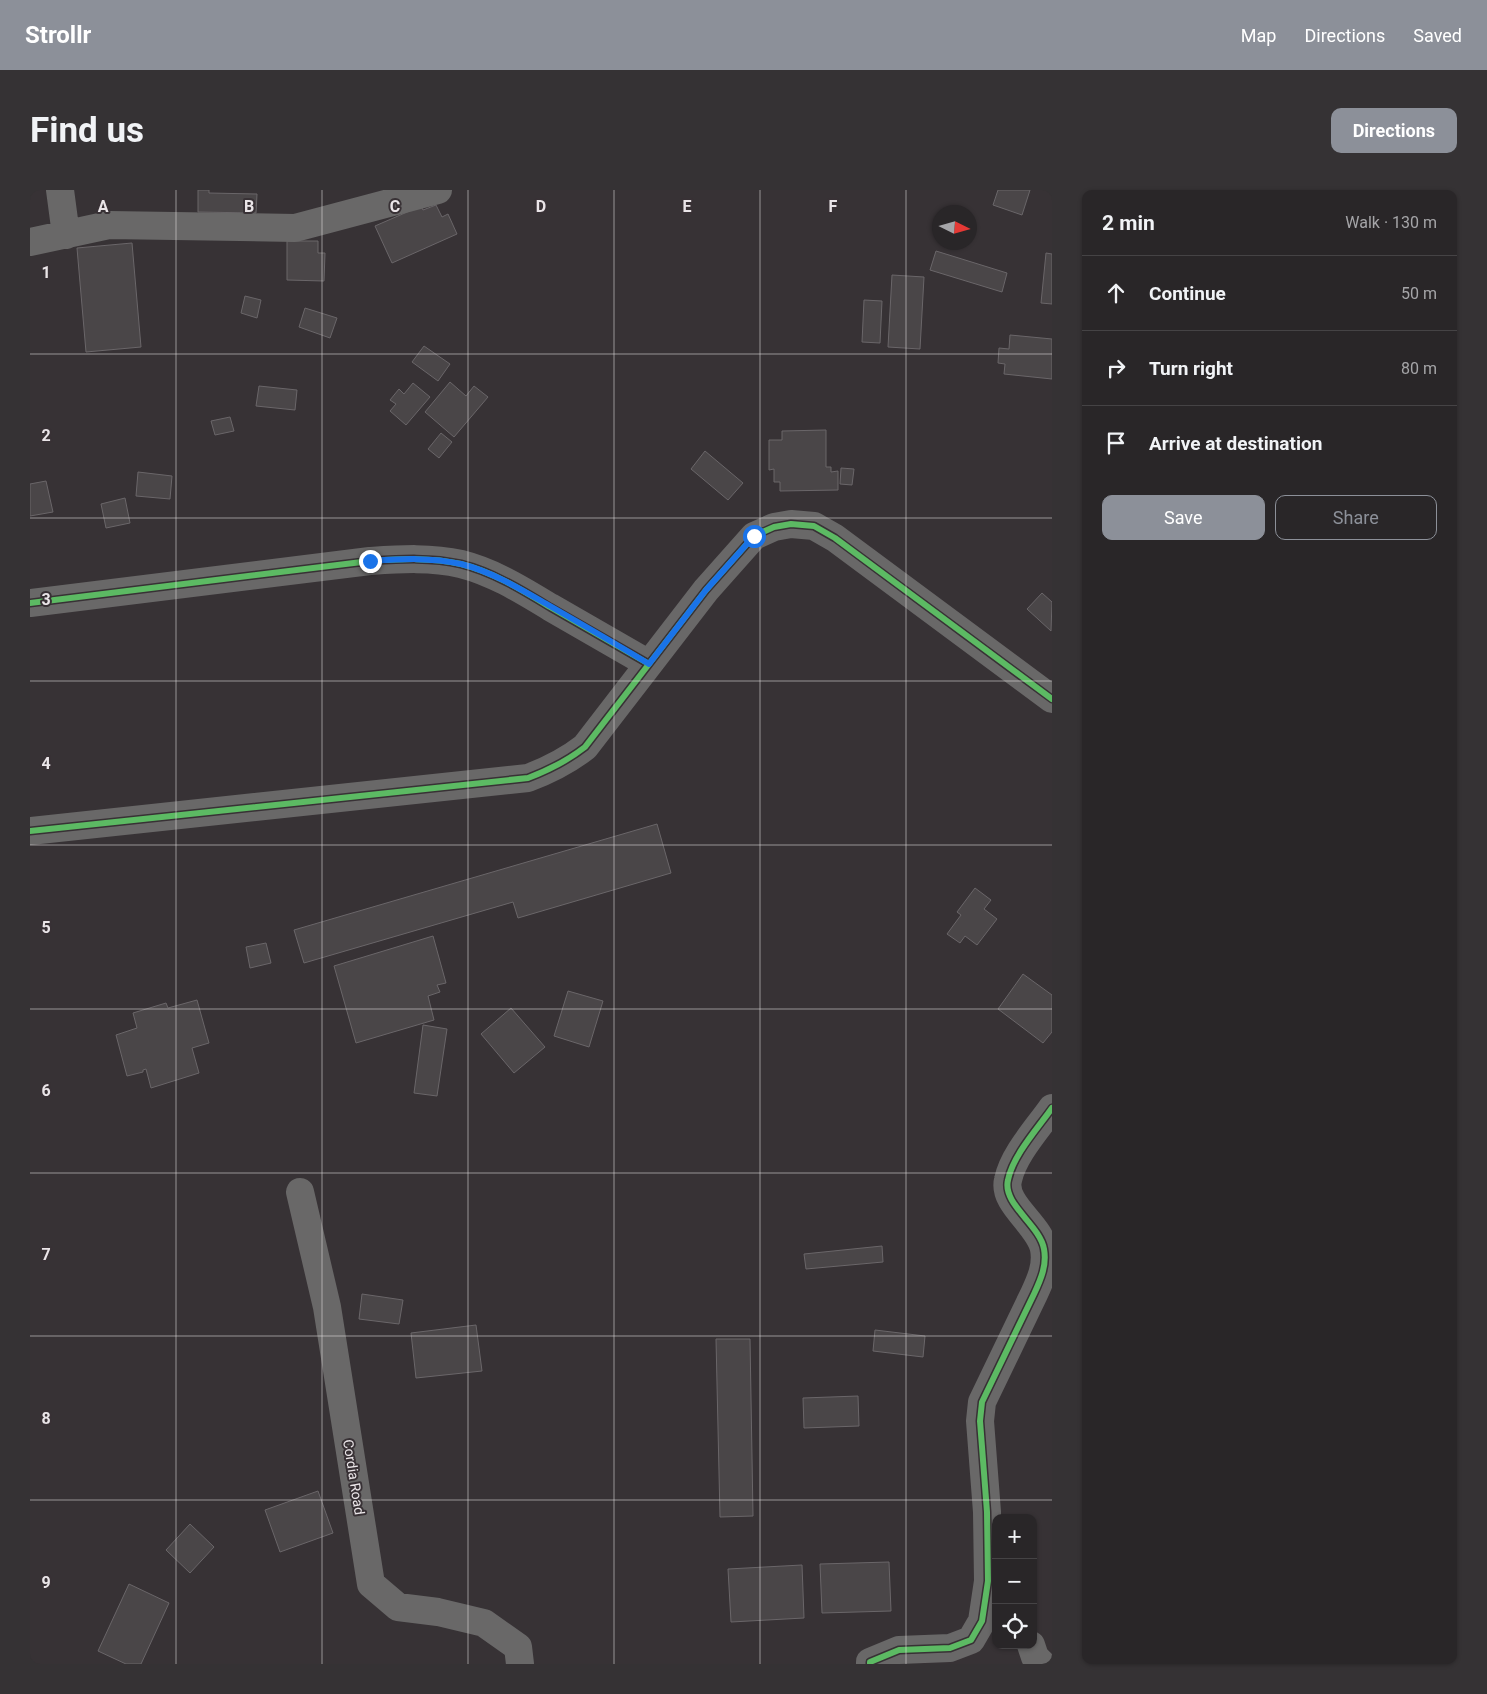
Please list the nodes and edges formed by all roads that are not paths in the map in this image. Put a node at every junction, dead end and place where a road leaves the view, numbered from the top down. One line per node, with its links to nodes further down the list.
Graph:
1 (60, 190): 3 (street)
2 (438, 190): 3 (street)
3 (66, 235): 4 (street)
4 (30, 242)
5 (30, 604): 6 (street)
6 (649, 664): 7 (street); 8 (street)
7 (1052, 699)
8 (30, 831)
9 (1052, 1108): 11 (street)
10 (300, 1192): 13 (street, Cordia Road)
11 (992, 1582): 14 (street)
12 (1032, 1649): 15 (street)
13 (520, 1664)
14 (870, 1664)
15 (1042, 1664)

